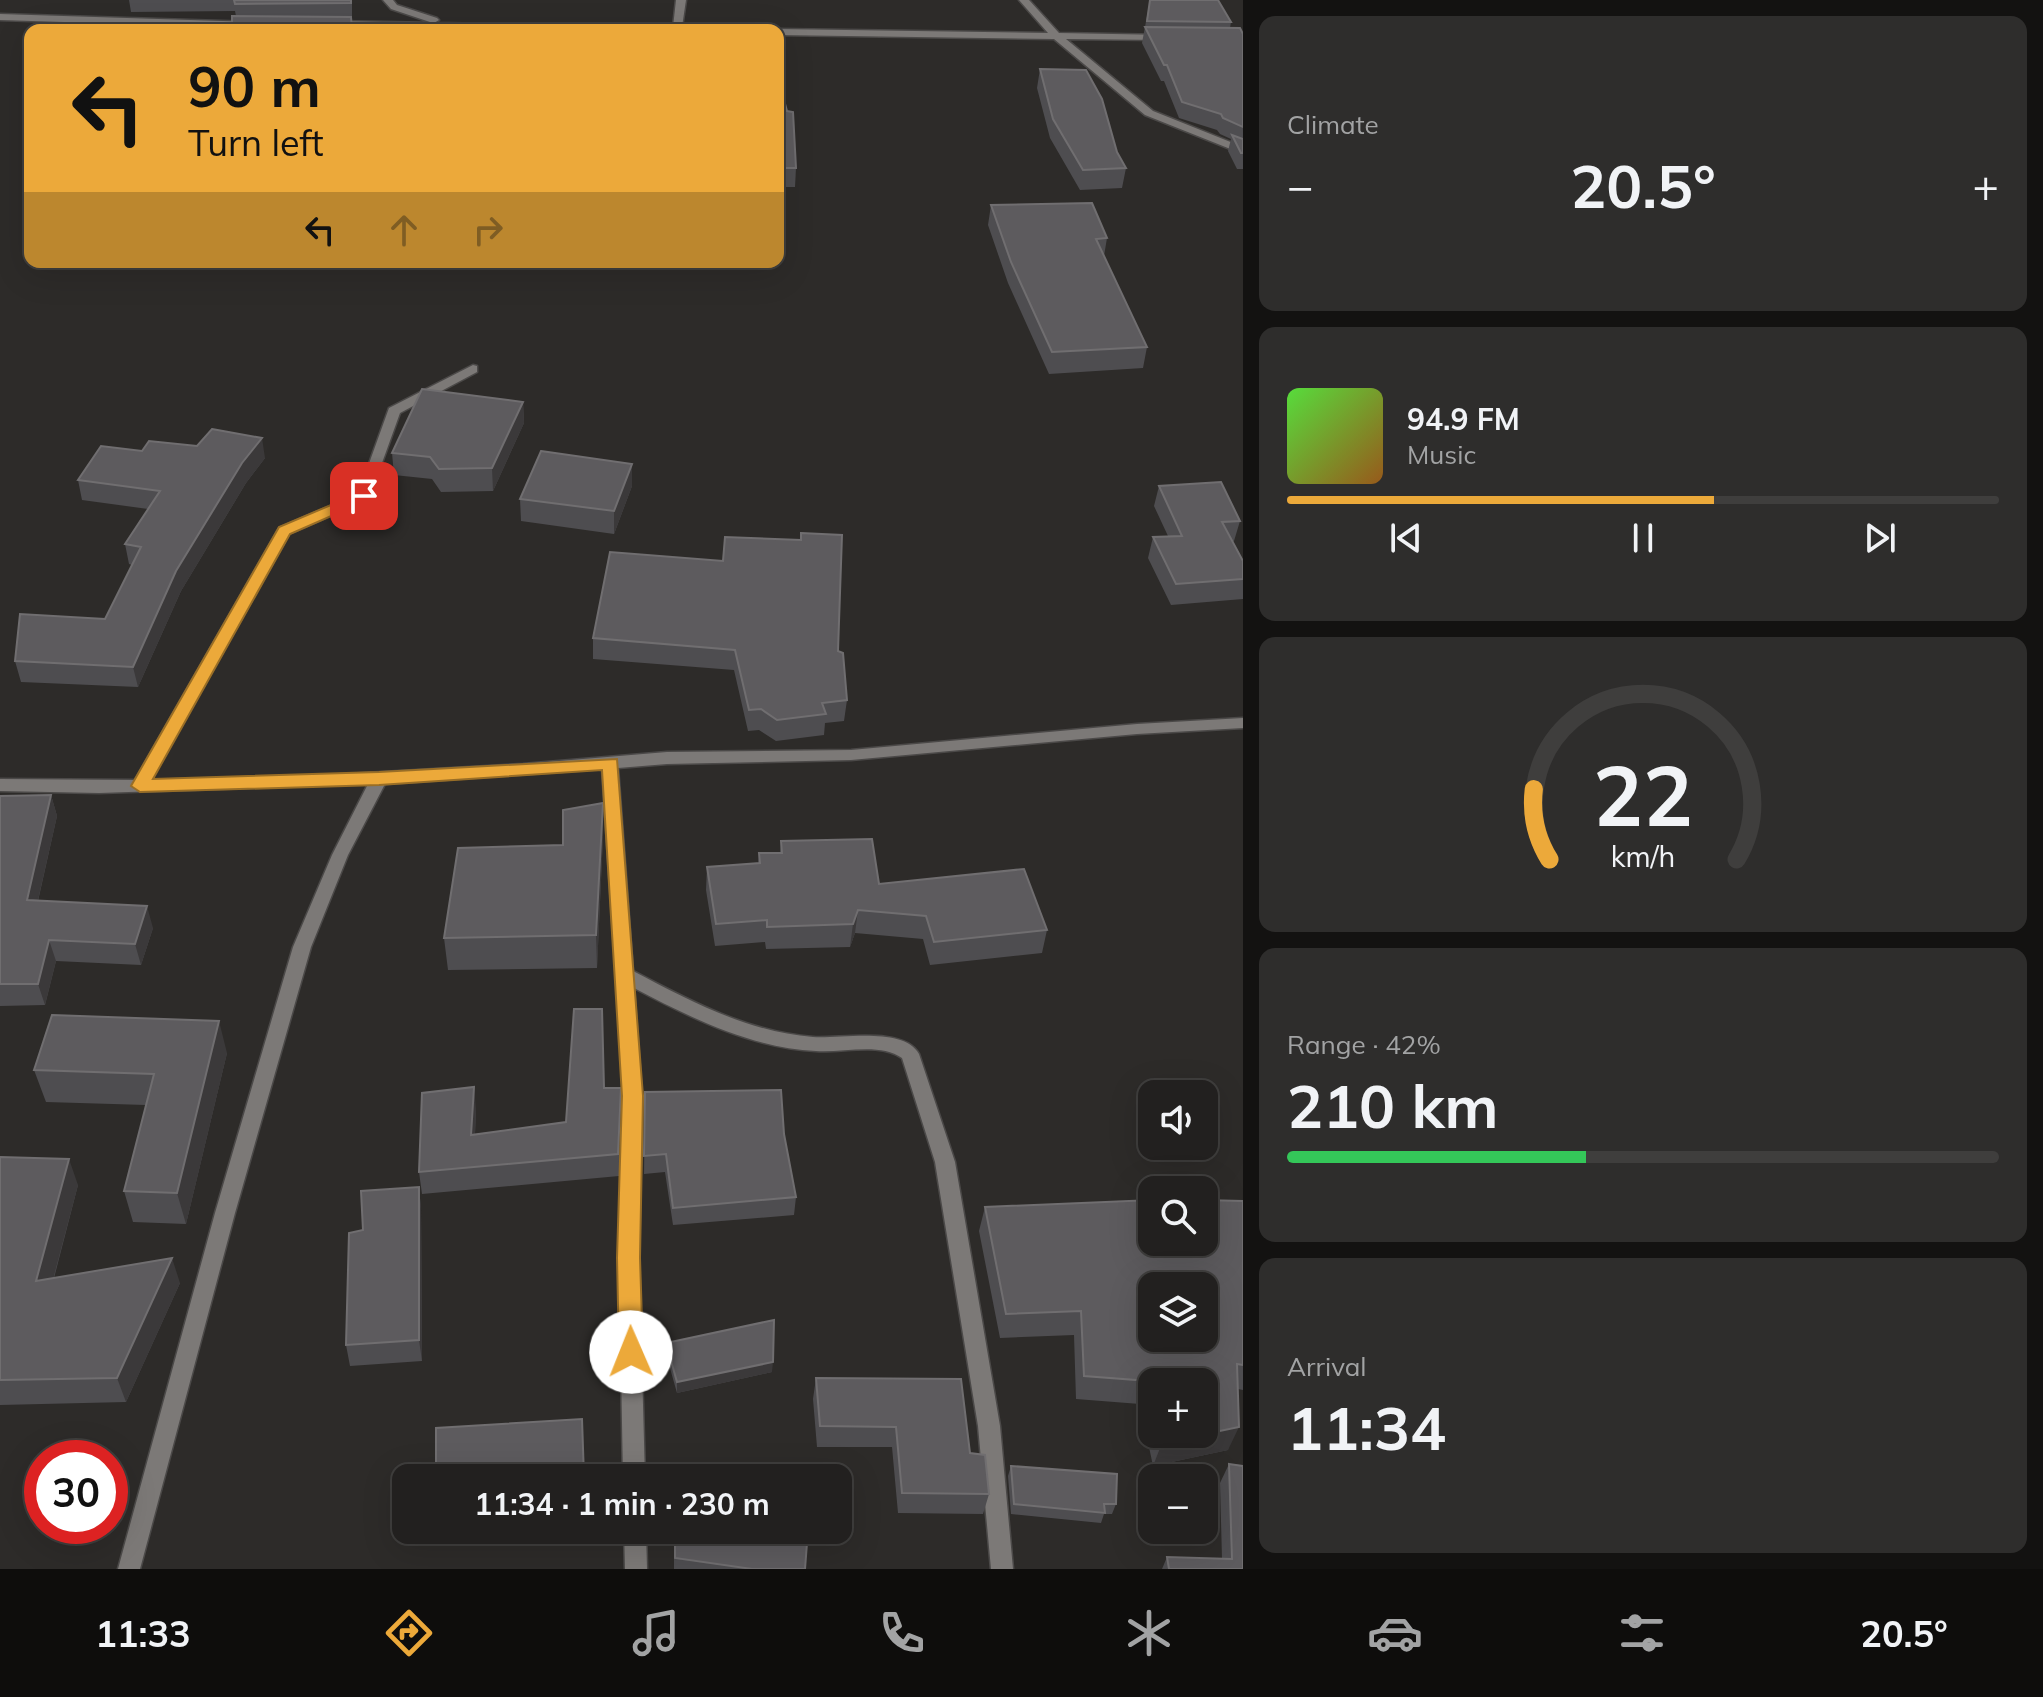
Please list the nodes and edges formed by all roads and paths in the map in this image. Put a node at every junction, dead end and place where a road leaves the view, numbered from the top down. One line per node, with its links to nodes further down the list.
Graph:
1 (388, 0): 7 (street)
2 (681, 0): 8 (street)
3 (1024, 0): 10 (street)
4 (0, 17): 5 (street)
5 (248, 24)
6 (327, 24): 7 (street)
7 (447, 24)
8 (680, 24)
9 (784, 32): 10 (street)
10 (1057, 36): 11 (street); 12 (street)
11 (1181, 37)
12 (1243, 151)
13 (473, 369): 18 (street)
14 (1243, 723): 15 (street)
15 (610, 763): 16 (street); 19 (street)
16 (379, 779): 18 (street); 22 (street)
17 (0, 785): 18 (street)
18 (140, 786)
19 (625, 975): 20 (street); 24 (street)
20 (634, 1464)
21 (635, 1544): 23 (street)
22 (129, 1569)
23 (636, 1569)
24 (1002, 1569)

